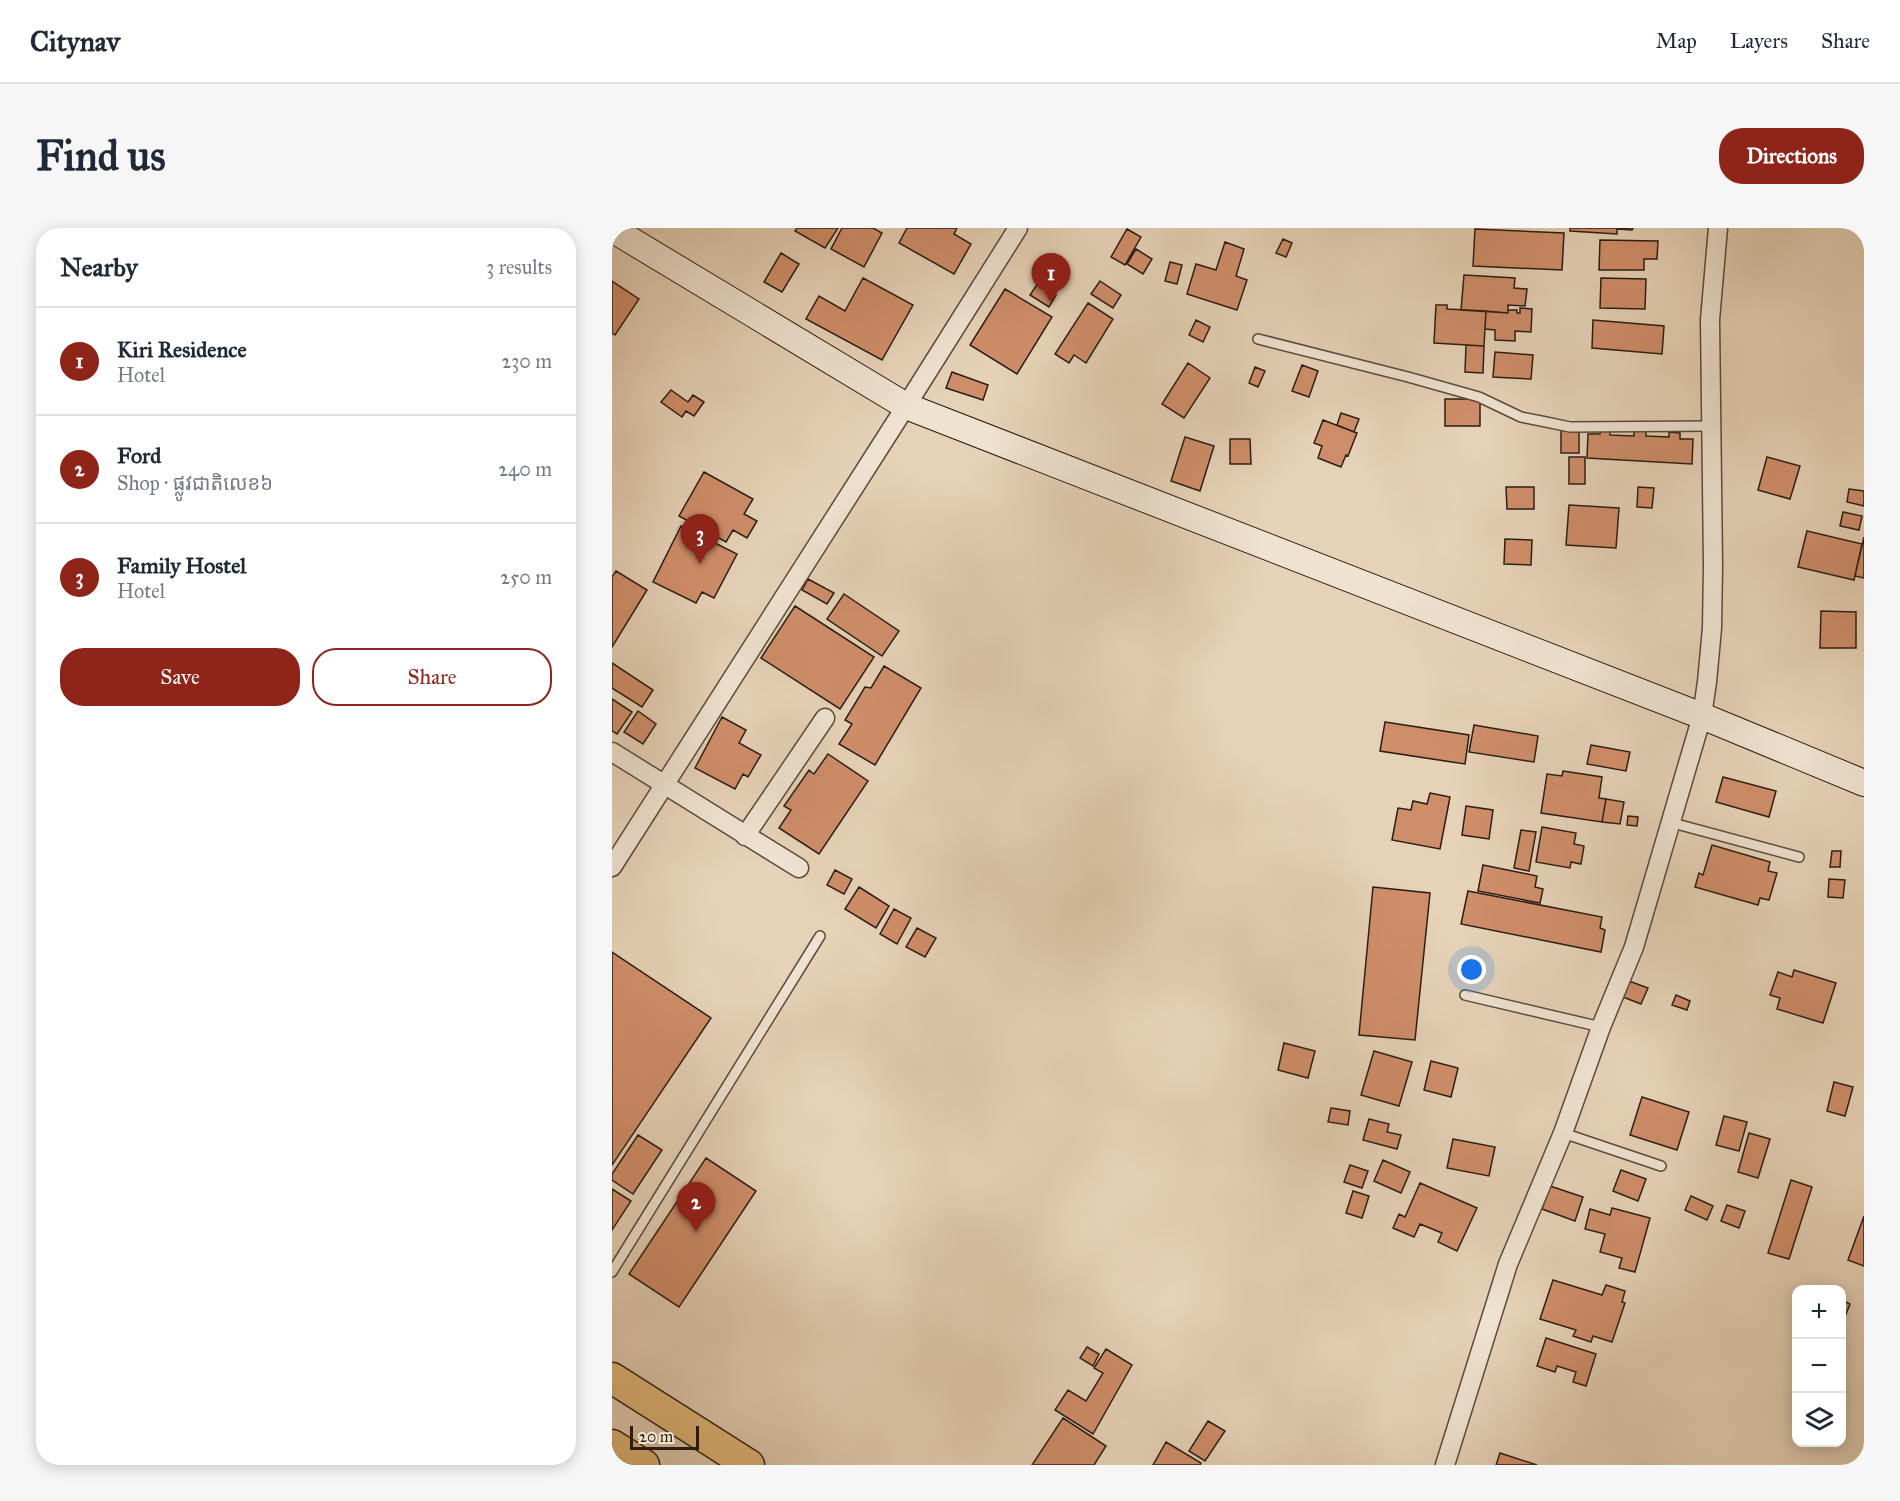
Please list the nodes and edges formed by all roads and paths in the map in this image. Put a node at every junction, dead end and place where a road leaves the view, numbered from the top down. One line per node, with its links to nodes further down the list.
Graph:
1 (1018, 228): 5 (street)
2 (1718, 228): 6 (street)
3 (612, 229): 5 (street)
4 (1258, 339): 6 (lane)
5 (906, 406): 7 (street); 11 (street)
6 (1712, 426): 7 (street)
7 (1702, 716): 10 (street); 12 (street)
8 (825, 718): 13 (street)
9 (612, 753): 11 (street)
10 (1864, 783)
11 (665, 786): 13 (street); 15 (street)
12 (1669, 822): 14 (lane); 19 (street)
13 (745, 836): 16 (street)
14 (1799, 857)
15 (612, 867)
16 (799, 868)
17 (820, 936): 22 (lane)
18 (1465, 994): 19 (lane)
19 (1601, 1027): 20 (street)
20 (1563, 1133): 21 (lane); 27 (street)
21 (1661, 1166)
22 (612, 1272)
23 (612, 1378): 26 (main road)
24 (612, 1445): 25 (main road)
25 (644, 1465)
26 (749, 1465)
27 (1445, 1465)

